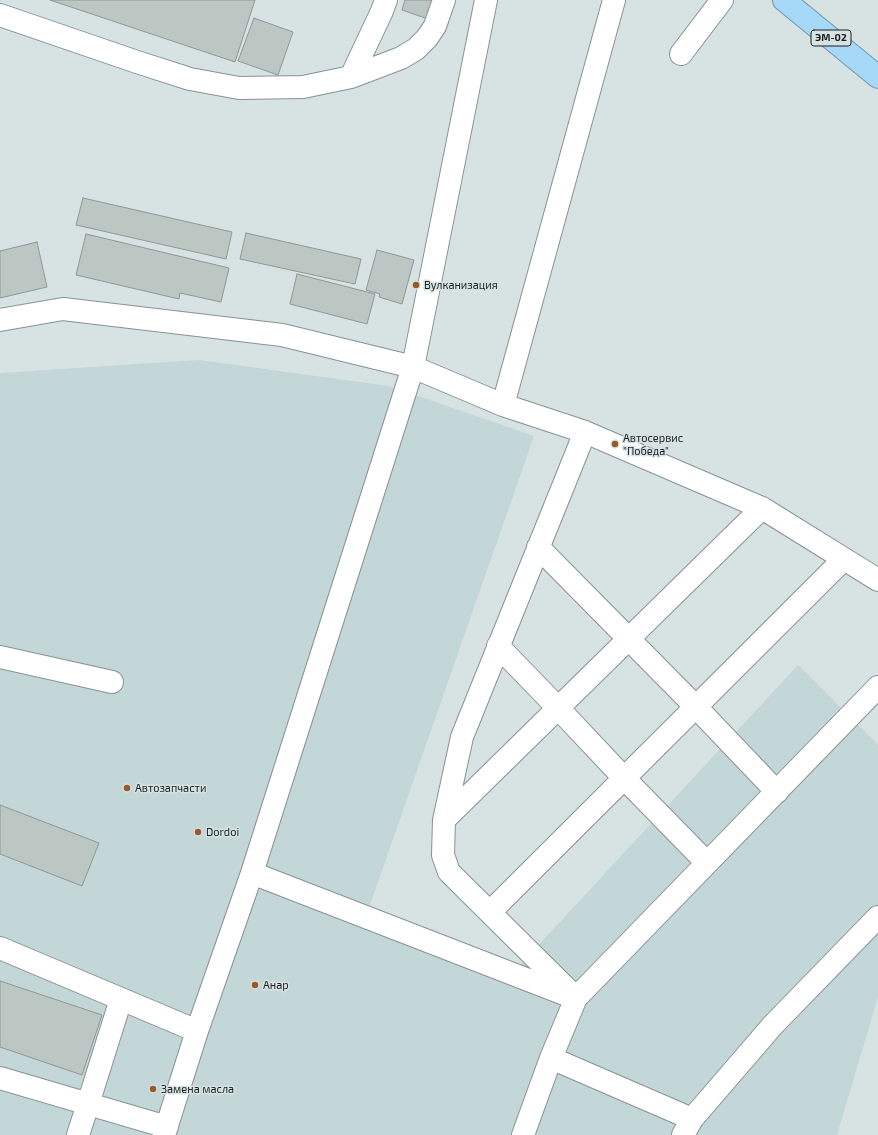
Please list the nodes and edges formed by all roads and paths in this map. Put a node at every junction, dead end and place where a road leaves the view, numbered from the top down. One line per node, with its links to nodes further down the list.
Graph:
1 (386, 0): 9 (street)
2 (444, 0): 9 (street)
3 (486, 0): 12 (street)
4 (614, 0): 13 (street)
5 (722, 0): 8 (street)
6 (784, 0): 10 (highway, ЭМ-02)
7 (0, 15): 9 (street)
8 (681, 54)
9 (351, 77)
10 (878, 77)
11 (0, 320): 12 (street)
12 (413, 367): 13 (street); 30 (street)
13 (504, 405): 14 (street)
14 (585, 432): 15 (street); 16 (street)
15 (762, 508): 17 (street); 19 (street)
16 (538, 547): 19 (street); 20 (street)
17 (844, 559): 18 (street); 24 (street)
18 (878, 580)
19 (629, 639): 24 (street); 25 (street)
20 (498, 646): 25 (street); 28 (street)
21 (0, 658): 22 (street)
22 (112, 682)
23 (878, 687): 27 (street)
24 (696, 707): 26 (street); 27 (street)
25 (558, 708): 26 (street); 28 (street)
26 (624, 778): 29 (street); 31 (street)
27 (777, 792): 29 (street)
28 (444, 820): 31 (street)
29 (707, 863): 34 (street)
30 (252, 873): 34 (street); 36 (street)
31 (490, 912): 34 (street)
32 (878, 917): 40 (street)
33 (0, 948): 35 (street)
34 (576, 998): 37 (street)
35 (121, 999): 36 (street); 39 (street)
36 (197, 1031): 41 (street)
37 (551, 1058): 40 (street); 43 (street)
38 (0, 1078): 39 (street)
39 (88, 1104): 41 (street); 42 (street)
40 (688, 1127)
41 (166, 1131)
42 (78, 1135)
43 (523, 1135)

